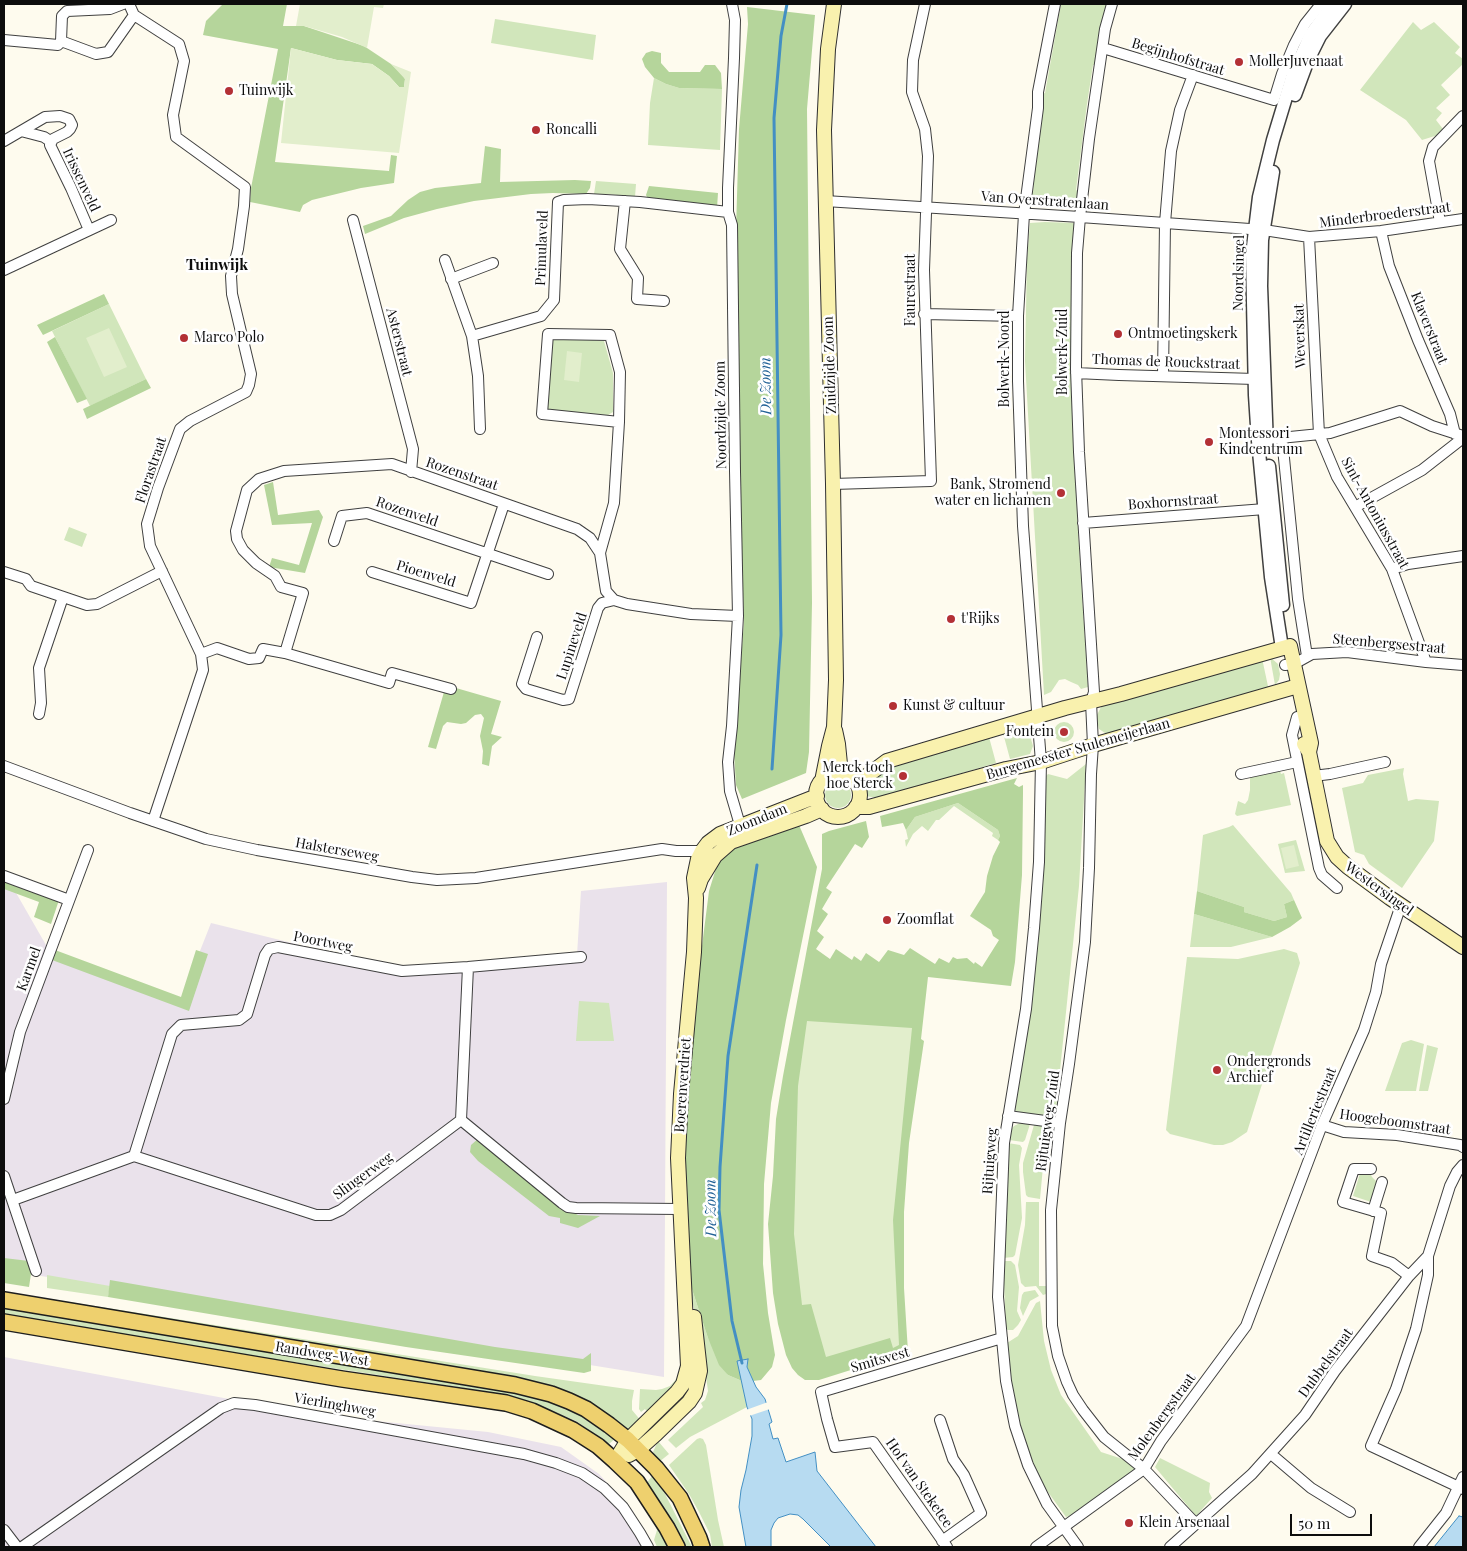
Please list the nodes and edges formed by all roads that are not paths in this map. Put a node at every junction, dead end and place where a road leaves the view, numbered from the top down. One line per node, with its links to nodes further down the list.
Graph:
1 (123, 4): 13 (street)
2 (129, 4): 11 (street)
3 (732, 4): 23 (street, Noordzijde Zoom)
4 (834, 4): 21 (main road, Zuidzijde Zoom)
5 (924, 4): 22 (street, Faurestraat)
6 (1054, 4): 24 (street, Bolwerk-Noord)
7 (1112, 4): 14 (street, Bolwerk-Zuid)
8 (1321, 4): 15 (street, Begijnhofstraat)
9 (1333, 4): 32 (street, Noordsingel)
10 (1345, 4): 32 (street, Noordsingel)
11 (134, 16): 13 (street); 63 (street, Florastraat)
12 (4, 40): 13 (street)
13 (61, 41)
14 (1103, 48): 15 (street, Begijnhofstraat); 25 (street, Bolwerk-Zuid)
15 (1193, 75): 30 (street)
16 (1463, 116): 29 (street)
17 (21, 131): 18 (street, Irissenveld); 19 (street, Irissenveld); 19 (street, Irissenveld)
18 (4, 141)
19 (50, 142): 31 (street, Irissenveld)
20 (625, 201): 23 (street, Primulaveld); 39 (street); 42 (street, Primulaveld)
21 (825, 201): 22 (street, Van Overstratenlaan); 53 (main road, Zuidzijde Zoom)
22 (927, 207): 24 (street, Van Overstratenlaan); 40 (street, Faurestraat)
23 (728, 212): 69 (street, Noordzijde Zoom)
24 (1024, 214): 25 (street, Van Overstratenlaan); 41 (street, Bolwerk-Noord)
25 (1080, 217): 30 (street, Van Overstratenlaan); 43 (street, Bolwerk-Zuid)
26 (1463, 219): 29 (street, Minderbroederstraat)
27 (111, 220): 31 (street, Irissenveld)
28 (353, 220): 52 (street, Asterstraat)
29 (1440, 222): 33 (street, Minderbroederstraat)
30 (1165, 223): 32 (street, Van Overstratenlaan); 44 (street)
31 (88, 230): 37 (street, Irissenveld)
32 (1259, 230): 34 (street, Minderbroederstraat); 45 (street, Noordsingel); 51 (street, Noordsingel)
33 (1381, 231): 34 (street, Minderbroederstraat); 49 (street, Klaverstraat)
34 (1309, 237): 48 (street, Weverskat)
35 (445, 260): 38 (street)
36 (493, 263): 38 (street)
37 (4, 270)
38 (451, 279): 42 (street)
39 (664, 301)
40 (924, 314): 41 (street); 53 (street, Faurestraat)
41 (1018, 316): 82 (street, Bolwerk-Noord)
42 (472, 336): 47 (street)
43 (1076, 373): 44 (street, Thomas de Rouckstraat); 57 (street, Bolwerk-Zuid)
44 (1163, 376): 45 (street, Thomas de Rouckstraat)
45 (1255, 379): 51 (street, Noordsingel)
46 (619, 422): 46 (street); 59 (street)
47 (480, 429)
48 (1319, 434): 49 (street); 50 (street); 55 (street, Sint-Antoniusstraat)
49 (1460, 436): 55 (street)
50 (1282, 438): 51 (street); 74 (street)
51 (1262, 440): 56 (street, Noordsingel); 71 (street, Noordsingel)
52 (411, 472): 54 (street, Rozenstraat); 72 (street, Rozenstraat)
53 (833, 484): 84 (main road, Zuidzijde Zoom)
54 (504, 504): 59 (street, Rozenstraat); 60 (street)
55 (1355, 507): 62 (street, Sint-Antoniusstraat)
56 (1265, 509): 57 (street, Boxhornstraat); 71 (street, Noordsingel)
57 (1084, 523): 80 (street, Bolwerk-Zuid)
58 (334, 540): 60 (street, Rozenveld)
59 (600, 553): 68 (street)
60 (487, 554): 65 (street, Pioenveld); 66 (street)
61 (1463, 556): 62 (street)
62 (1392, 569): 75 (street, Sint-Antoniusstraat)
63 (162, 571): 67 (street); 73 (street, Florastraat)
64 (4, 572): 67 (street)
65 (372, 572)
66 (548, 574)
67 (63, 596): 81 (street)
68 (614, 600): 69 (street); 70 (street, Lupineveld)
69 (738, 616): 99 (street, Noordzijde Zoom)
70 (537, 637)
71 (1286, 647): 76 (main road, Westersingel); 80 (main road)
72 (285, 653): 73 (street); 79 (street)
73 (201, 654): 98 (street, Florastraat)
74 (1307, 656): 75 (street, Steenbergsestraat); 76 (street, Steenbergsestraat)
75 (1426, 662): 77 (street, Steenbergsestraat)
76 (1289, 664): 78 (main road, Westersingel)
77 (1463, 665)
78 (1294, 687): 83 (main road, Westersingel); 85 (main road, Burgemeester Stulemeijerlaan); 86 (main road, Westersingel)
79 (451, 689)
80 (1092, 702): 82 (main road); 85 (street, Bolwerk-Zuid)
81 (38, 714)
82 (1038, 717): 87 (street, Bolwerk-Noord); 95 (main road)
83 (1297, 717): 86 (main road, Westersingel); 88 (street, Westersingel)
84 (834, 727): 91 (main road, Zuidzijde Zoom); 94 (main road, Zuidzijde Zoom)
85 (1093, 745): 87 (main road, Burgemeester Stulemeijerlaan); 112 (street, Rijtuigweg-Zuid)
86 (1309, 752): 93 (main road, Westersingel)
87 (1041, 762): 97 (main road, Burgemeester Stulemeijerlaan); 110 (street, Rijtuigweg)
88 (1297, 762): 92 (street); 103 (street, Westersingel)
89 (1385, 762): 93 (street)
90 (4, 766): 98 (street, Halsterseweg)
91 (841, 774): 94 (main road); 95 (main road)
92 (1241, 774)
93 (1313, 776): 105 (main road, Westersingel)
94 (822, 781): 96 (main road)
95 (856, 782): 97 (main road)
96 (819, 803): 97 (main road); 99 (main road, Zoomdam); 101 (main road, Zoomdam)
97 (856, 807)
98 (153, 821): 101 (street, Halsterseweg)
99 (740, 825): 101 (main road, Zoomdam)
100 (88, 850): 104 (street, Karmel)
101 (705, 855): 121 (main road, Boerenverdriet)
102 (4, 876): 104 (street)
103 (1337, 888)
104 (69, 900): 109 (street, Karmel)
105 (1401, 904): 106 (main road, Westersingel); 113 (street, Artilleriestraat)
106 (1463, 947)
107 (581, 957): 108 (street, Poortweg)
108 (468, 967): 111 (street); 115 (street, Poortweg)
109 (4, 1099)
110 (1008, 1116): 112 (street); 129 (street, Rijtuigweg)
111 (461, 1120): 115 (street, Slingerweg); 121 (street)
112 (1060, 1123): 135 (street, Rijtuigweg-Zuid)
113 (1322, 1125): 114 (street, Hoogeboomstraat); 128 (street, Artilleriestraat)
114 (1463, 1147)
115 (134, 1156): 120 (street)
116 (1463, 1166): 123 (street, Dubbelstraat)
117 (1371, 1169): 122 (street)
118 (4, 1176): 120 (street)
119 (1382, 1182): 122 (street)
120 (13, 1200): 124 (street)
121 (676, 1209): 131 (main road, Boerenverdriet)
122 (1373, 1210): 125 (street)
123 (1428, 1256): 125 (street, Dubbelstraat); 136 (street)
124 (36, 1272)
125 (1409, 1276): 133 (street, Dubbelstraat)
126 (4, 1300): 131 (main road, Randweg-West)
127 (4, 1322): 134 (main road, Randweg-West)
128 (1246, 1326): 135 (street, Molenbergstraat)
129 (1002, 1338): 132 (street, Smitsvest); 139 (street, Rijtuigweg)
130 (940, 1420): 141 (street)
131 (633, 1445): 134 (main road, Boerenverdriet); 146 (main road, Randweg-West)
132 (835, 1447): 141 (street, Hof van Steketee)
133 (1271, 1454): 137 (street); 138 (street, Dubbelstraat)
134 (615, 1461): 145 (main road, Randweg-West)
135 (1144, 1469): 138 (street, Rijtuigweg-Zuid); 139 (street, Molenbergstraat)
136 (1462, 1484): 150 (street)
137 (1350, 1512)
138 (1196, 1524): 149 (street, Dubbelstraat)
139 (1063, 1528): 147 (street, Molenbergstraat); 148 (street, Rijtuigweg)
140 (4, 1530): 142 (street)
141 (945, 1544)
142 (17, 1547)
143 (22, 1547): 144 (street, Vierlinghweg)
144 (648, 1547)
145 (677, 1547)
146 (702, 1547)
147 (1036, 1547)
148 (1078, 1547)
149 (1170, 1547)
150 (1419, 1547)

